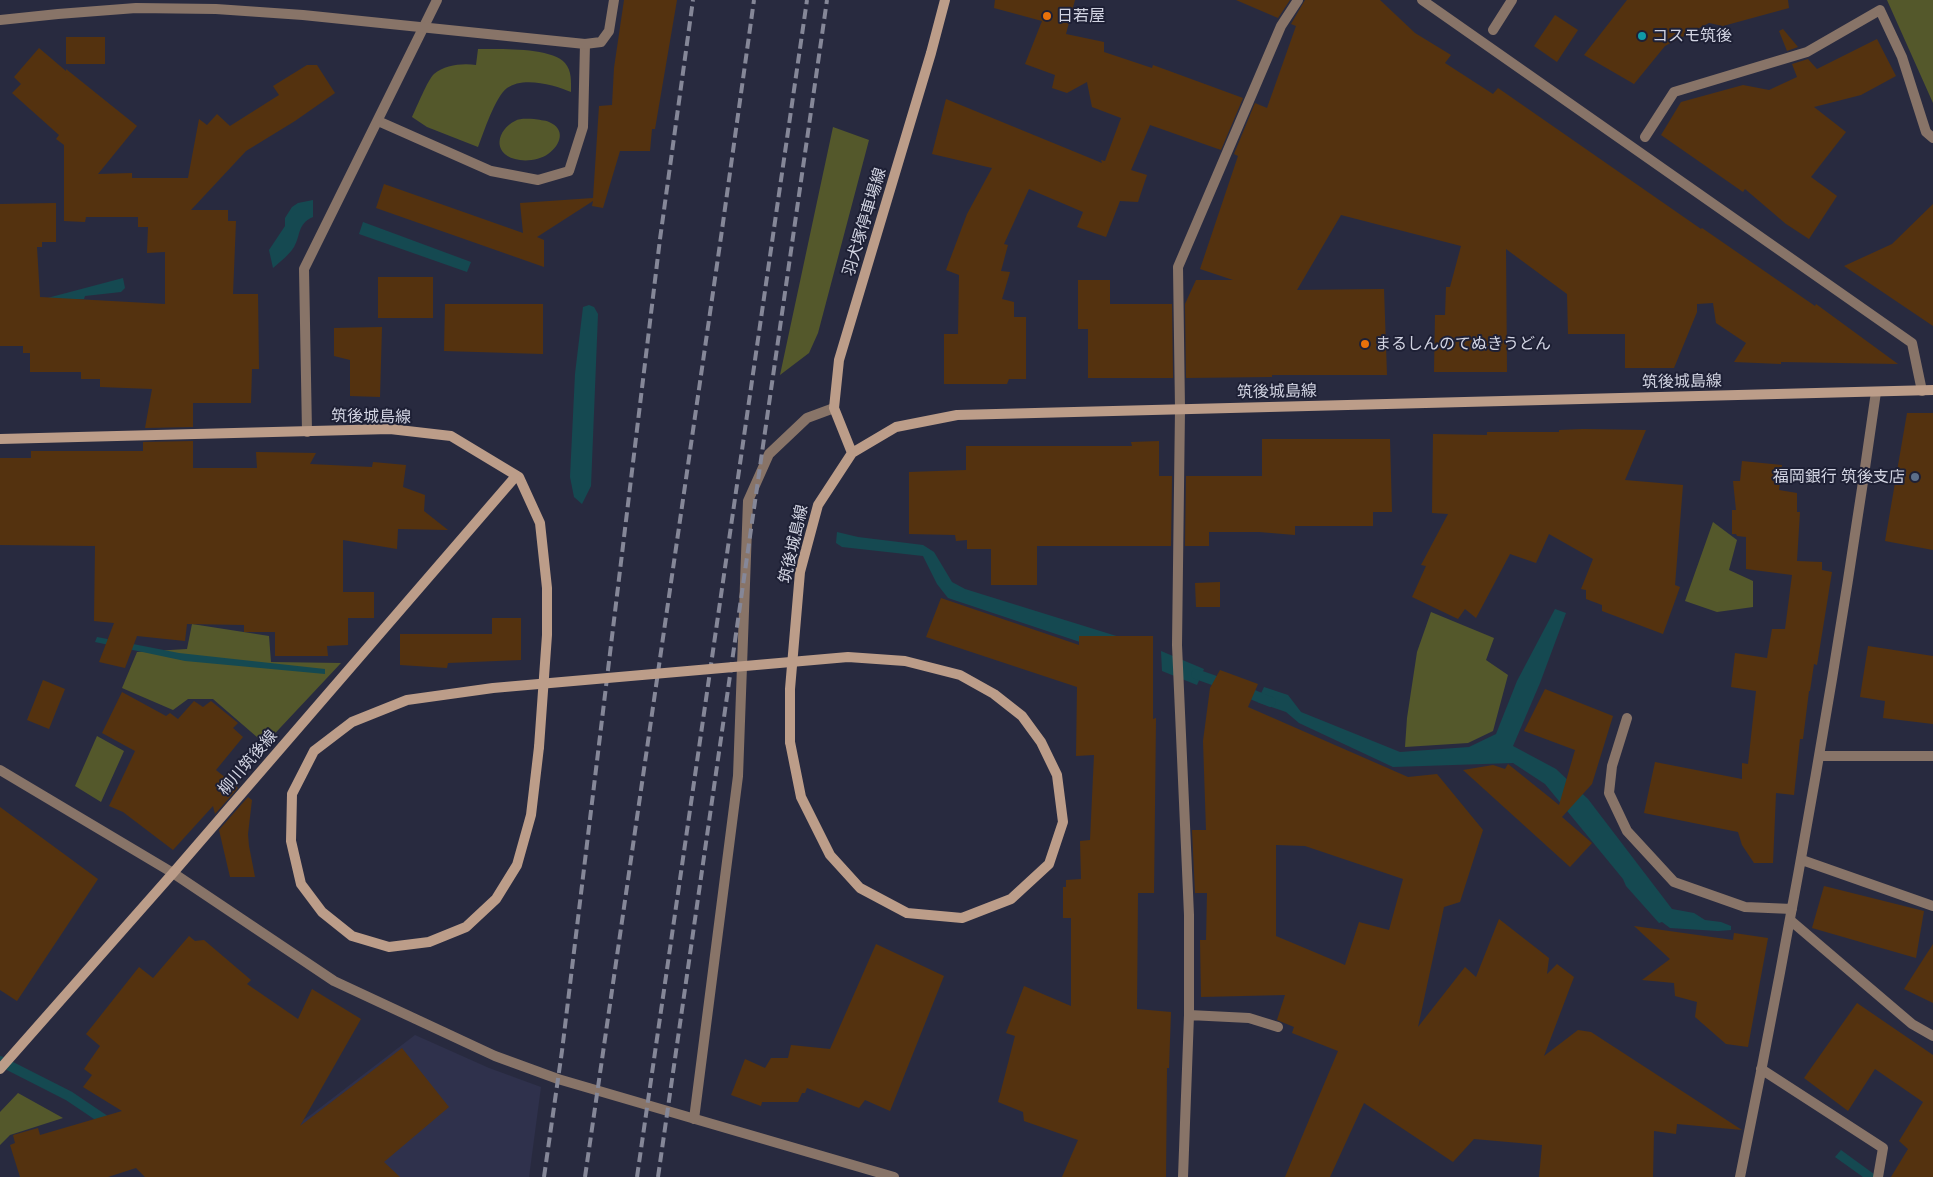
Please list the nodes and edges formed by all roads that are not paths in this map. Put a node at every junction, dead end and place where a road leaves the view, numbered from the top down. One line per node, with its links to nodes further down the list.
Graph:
1 (437, 0): 8 (street)
2 (614, 0): 10 (street)
3 (944, 0): 17 (main road, 羽犬塚停車場線)
4 (1298, 0): 18 (street)
5 (1422, 0): 14 (street)
6 (1512, 0): 9 (street)
7 (0, 20): 8 (street)
8 (422, 28): 10 (street); 11 (street)
9 (1493, 30)
10 (585, 44): 11 (street)
11 (378, 121): 19 (street)
12 (1645, 137): 13 (street)
13 (1933, 138)
14 (1922, 390): 15 (main road, 筑後城島線); 16 (main road, 筑後城島線)
15 (1933, 390)
16 (1876, 392): 18 (main road, 筑後城島線); 24 (street)
17 (834, 408): 21 (main road, 羽犬塚停車場線); 37 (street)
18 (1180, 409): 21 (main road, 筑後城島線); 32 (street)
19 (307, 432): 20 (main road, 筑後城島線); 22 (main road, 筑後城島線)
20 (0, 439)
21 (852, 453): 22 (main road, 筑後城島線, bridge)
22 (516, 476): 28 (main road, 柳川筑後線)
23 (1628, 718): 30 (street)
24 (1820, 756): 25 (street); 27 (street)
25 (1933, 756)
26 (0, 770): 28 (street)
27 (1802, 860): 29 (street); 30 (street)
28 (173, 873): 35 (main road, 柳川筑後線); 37 (street)
29 (1933, 906)
30 (1792, 909): 31 (street)
31 (1790, 920): 34 (street); 36 (street)
32 (1189, 1015): 33 (street); 41 (street)
33 (1278, 1027)
34 (1933, 1036)
35 (0, 1069)
36 (1761, 1069): 39 (street); 42 (street)
37 (694, 1119): 38 (street)
38 (871, 1174): 40 (street)
39 (1878, 1175)
40 (894, 1177)
41 (1183, 1177)
42 (1740, 1177)

